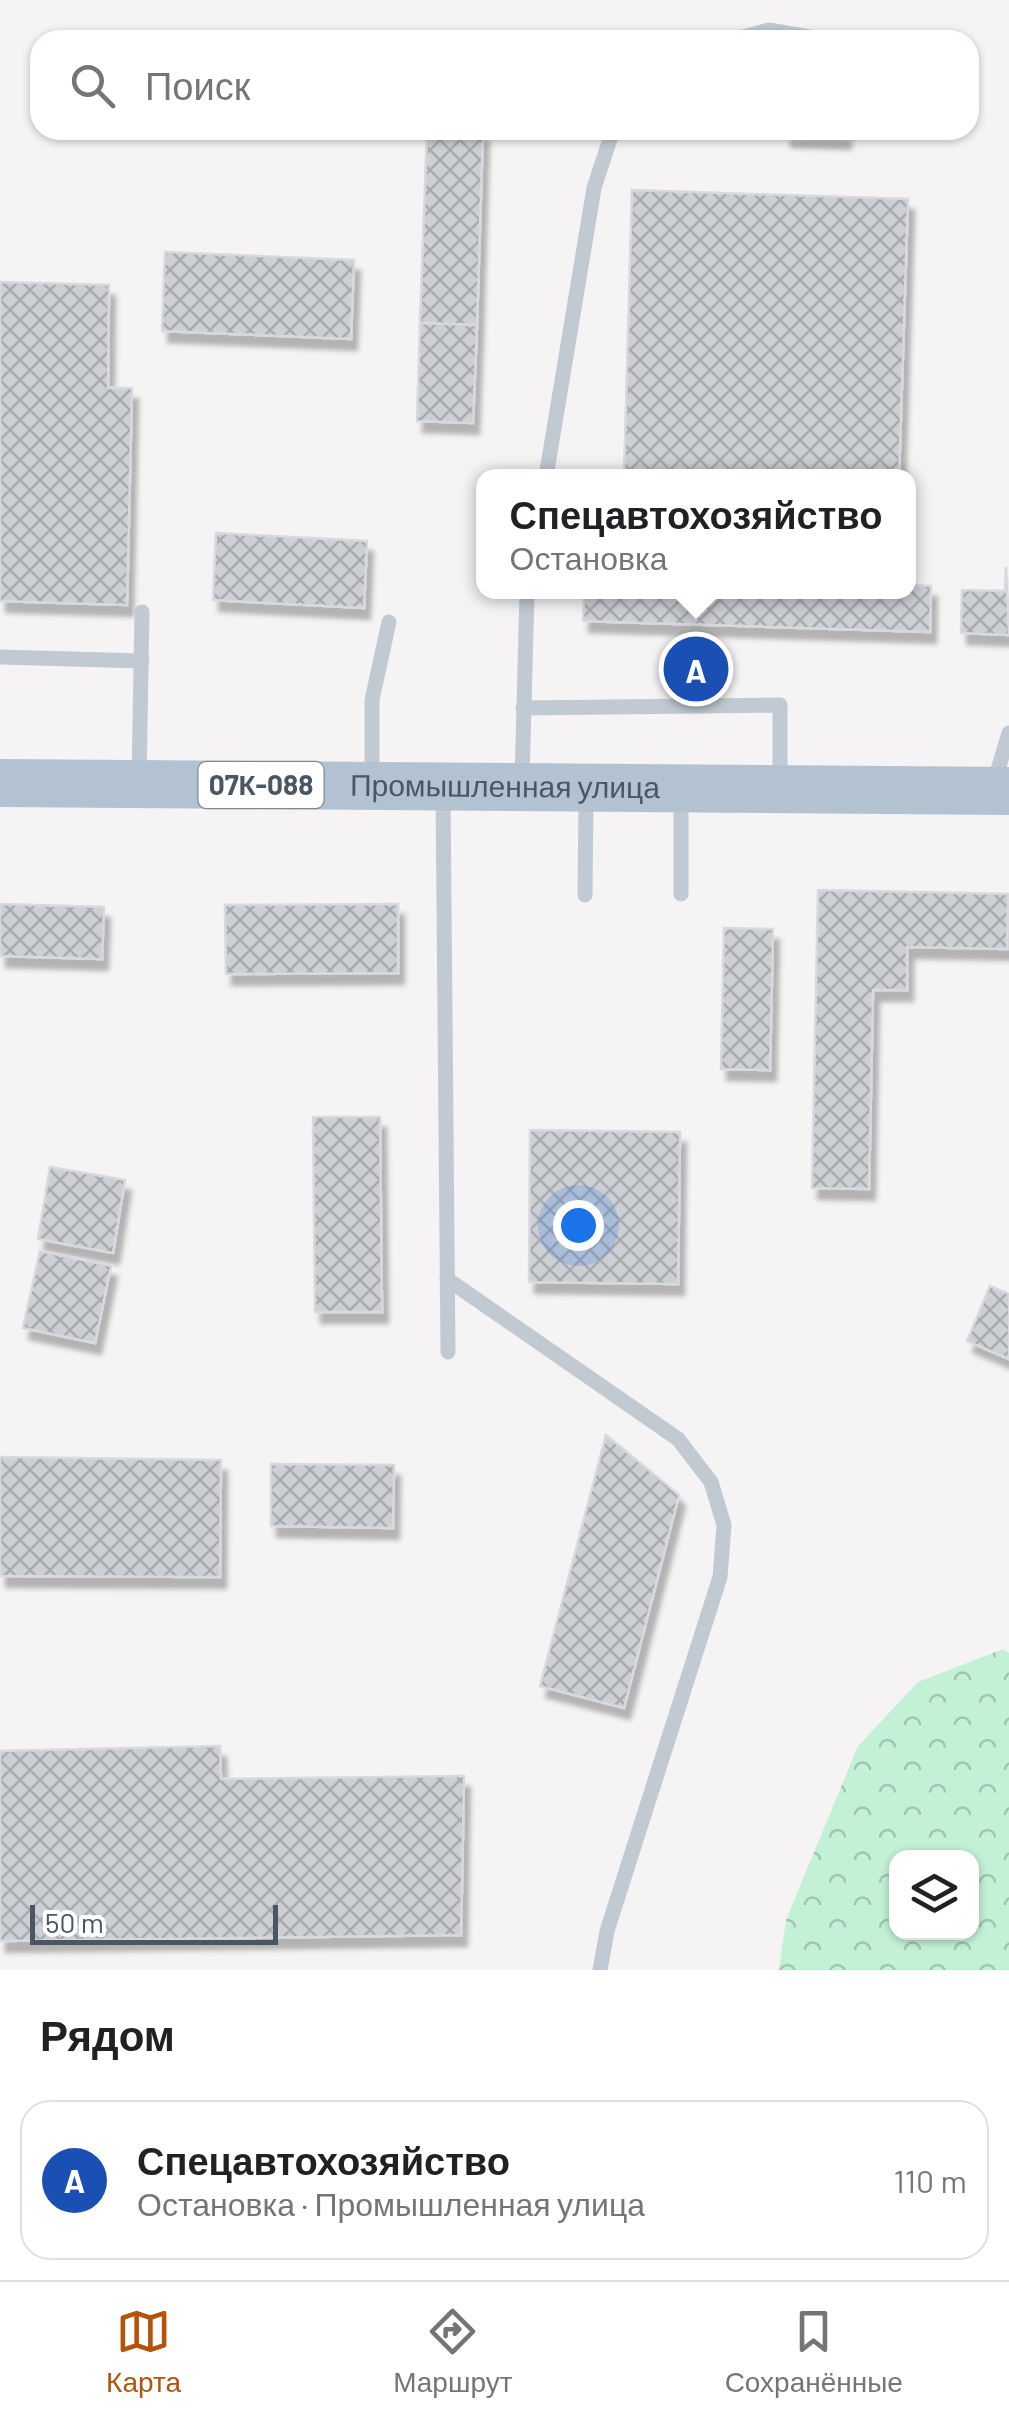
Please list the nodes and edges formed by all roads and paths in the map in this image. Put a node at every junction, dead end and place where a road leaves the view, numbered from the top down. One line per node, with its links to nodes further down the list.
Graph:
1 (610, 140): 2 (lane)
2 (547, 469)
3 (527, 599): 8 (lane)
4 (142, 612): 7 (lane)
5 (389, 622): 12 (lane)
6 (0, 658): 7 (lane)
7 (142, 661): 11 (lane)
8 (523, 708): 14 (lane); 17 (lane)
9 (1009, 733): 18 (lane)
10 (0, 783): 11 (main road, Промышленная улица / 07К-088)
11 (139, 784): 12 (main road, Промышленная улица / 07К-088)
12 (372, 787): 13 (main road, Промышленная улица / 07К-088)
13 (442, 788): 14 (main road, Промышленная улица / 07К-088); 21 (lane)
14 (522, 789): 15 (main road, Промышленная улица / 07К-088)
15 (586, 790): 16 (main road, Промышленная улица / 07К-088); 20 (lane)
16 (681, 791): 17 (main road, Промышленная улица / 07К-088); 19 (lane)
17 (780, 791): 18 (main road, Промышленная улица / 07К-088)
18 (1000, 791)
19 (681, 894)
20 (585, 895)
21 (447, 1279): 22 (lane); 23 (lane)
22 (448, 1352)
23 (600, 1970)

